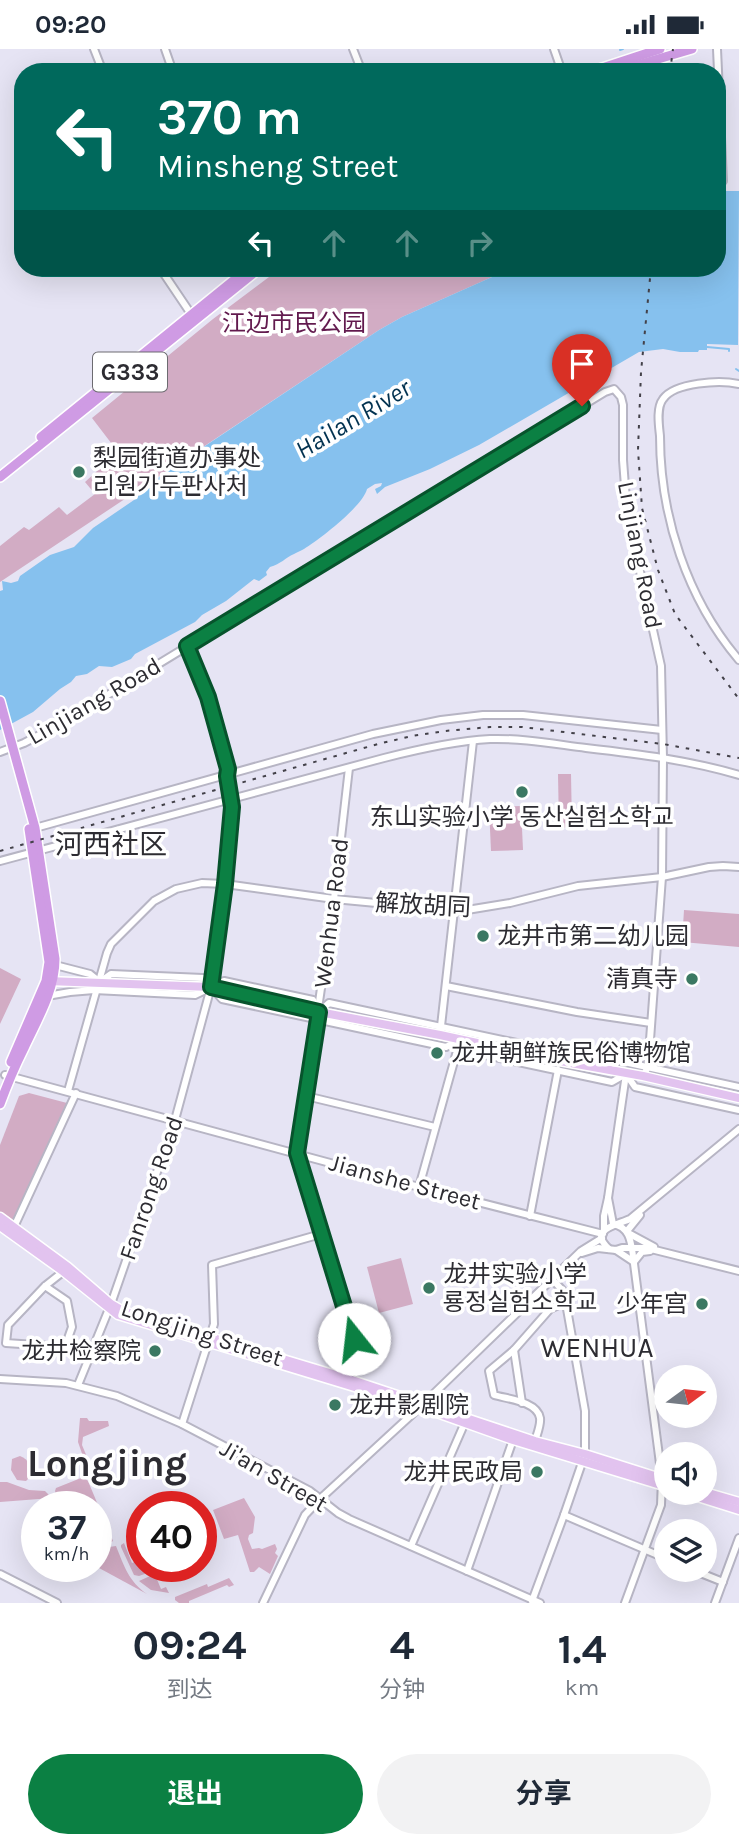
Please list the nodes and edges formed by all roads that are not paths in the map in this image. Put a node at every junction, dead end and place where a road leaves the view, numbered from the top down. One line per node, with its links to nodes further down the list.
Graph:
1 (660, 49): 3 (highway)
2 (692, 49): 4 (highway)
3 (617, 63)
4 (645, 63)
5 (166, 277): 8 (street)
6 (238, 277): 8 (highway, G333)
7 (250, 277): 11 (highway, G333)
8 (191, 314): 10 (highway, G333)
9 (739, 384): 13 (street)
10 (0, 470)
11 (0, 477)
12 (187, 646): 16 (street, Linjiang Road); 19 (street, Linjiang Road); 23 (street, Fanrong Road)
13 (739, 660)
14 (0, 701): 17 (highway)
15 (0, 723): 17 (highway)
16 (662, 730): 20 (street, Linjiang Road); 23 (street)
17 (7, 737): 19 (highway)
18 (473, 741): 20 (street); 21 (street); 32 (street)
19 (7, 750): 25 (highway); 26 (highway)
20 (663, 758): 22 (street); 29 (street, Linjiang Road)
21 (349, 768): 24 (street); 31 (street, Wenhua Road)
22 (739, 775)
23 (227, 776): 24 (street, Fanrong Road); 25 (street)
24 (232, 800): 26 (street); 30 (street, Fanrong Road)
25 (35, 828): 26 (highway)
26 (35, 852): 27 (street); 33 (highway); 34 (highway)
27 (0, 861)
28 (739, 867): 29 (street, 解放胡同)
29 (662, 877): 32 (street, 解放胡同); 40 (street, Linjiang Road)
30 (225, 884): 31 (street, 解放胡同); 35 (street, 解放胡同); 37 (street, Fanrong Road)
31 (334, 899): 32 (street, 解放胡同); 39 (street, Wenhua Road)
32 (454, 911): 36 (street)
33 (55, 965): 34 (highway); 35 (street)
34 (49, 981): 35 (main road); 38 (highway); 47 (highway)
35 (99, 986): 37 (main road); 38 (street); 52 (street, 解放胡同)
36 (446, 986): 40 (street); 41 (street)
37 (211, 987): 39 (main road); 57 (street, Fanrong Road)
38 (47, 996): 47 (highway)
39 (318, 1016): 41 (main road); 42 (street); 53 (street, Wenhua Road)
40 (651, 1023): 44 (street, Linjiang Road)
41 (441, 1031): 42 (main road); 43 (street)
42 (460, 1040): 43 (main road); 45 (street); 58 (street)
43 (559, 1061): 44 (street); 45 (street); 46 (main road)
44 (648, 1067): 48 (street); 49 (street)
45 (558, 1071): 46 (street); 64 (street)
46 (626, 1074): 48 (main road); 56 (street); 62 (street)
47 (8, 1075): 51 (highway); 52 (street, Jianshe Street)
48 (643, 1076): 49 (main road)
49 (686, 1081): 50 (street); 54 (main road)
50 (739, 1087)
51 (2, 1088): 55 (highway)
52 (72, 1092): 57 (street, Jianshe Street); 68 (street, 解放胡同)
53 (306, 1096): 58 (street); 60 (street, Wenhua Road)
54 (739, 1098)
55 (0, 1104)
56 (739, 1110)
57 (175, 1120): 60 (street, Jianshe Street); 82 (street, Fanrong Road)
58 (435, 1127): 61 (street)
59 (739, 1129): 63 (street)
60 (297, 1153): 61 (street, Jianshe Street); 70 (street, Wenhua Road)
61 (419, 1187): 64 (street, Jianshe Street)
62 (608, 1198): 66 (street); 71 (street)
63 (645, 1207): 66 (street); 69 (street)
64 (530, 1216): 71 (street, Jianshe Street)
65 (0, 1217): 68 (main road, Longjing Street)
66 (617, 1224): 69 (street); 71 (street)
67 (0, 1226): 77 (main road, Longjing Street)
68 (14, 1227): 77 (main road, Longjing Street)
69 (627, 1232): 72 (street); 73 (street); 74 (street)
70 (321, 1234): 83 (street); 86 (street, Wenhua Road)
71 (603, 1234): 73 (street); 75 (street)
72 (632, 1248): 73 (street); 74 (street); 76 (street)
73 (616, 1249): 75 (street); 76 (street)
74 (659, 1250): 76 (street); 78 (street)
75 (577, 1255): 79 (street)
76 (634, 1262): 94 (street)
77 (66, 1269): 80 (street); 82 (main road, Longjing Street)
78 (739, 1271)
79 (552, 1279): 81 (street); 89 (street)
80 (45, 1286): 80 (street)
81 (565, 1302): 84 (street); 95 (street)
82 (110, 1307): 83 (main road, Longjing Street); 87 (street, Fanrong Road)
83 (208, 1340): 86 (main road, Longjing Street); 91 (street)
84 (514, 1350): 88 (street); 88 (street)
85 (0, 1379): 87 (street, Ji'an Street)
86 (345, 1381): 89 (main road, Longjing Street)
87 (78, 1385): 91 (street, Ji'an Street)
88 (522, 1403): 93 (street)
89 (422, 1405): 90 (main road, Longjing Street); 98 (street)
90 (465, 1421): 92 (main road, Longjing Street); 105 (street)
91 (182, 1424): 98 (street, Ji'an Street)
92 (514, 1437): 93 (main road, Longjing Street); 95 (main road, Longjing Street); 108 (street)
93 (535, 1441): 95 (main road, Longjing Street)
94 (658, 1442)
95 (583, 1457): 96 (main road, Longjing Street); 103 (street)
96 (654, 1480)
97 (717, 1496): 99 (main road)
98 (320, 1499): 105 (street, Ji'an Street); 114 (street)
99 (739, 1502)
100 (717, 1503): 102 (main road)
101 (661, 1505): 106 (street)
102 (739, 1510)
103 (564, 1515): 106 (street); 112 (street)
104 (739, 1538): 111 (street)
105 (411, 1546): 108 (street, Ji'an Street)
106 (643, 1550): 107 (street); 116 (street)
107 (654, 1554)
108 (467, 1571): 112 (street, Ji'an Street)
109 (0, 1574): 113 (street)
110 (717, 1580): 111 (street)
111 (723, 1582): 117 (street)
112 (532, 1601): 115 (street, Ji'an Street)
113 (57, 1603)
114 (263, 1603)
115 (540, 1603)
116 (625, 1603)
117 (715, 1603)

